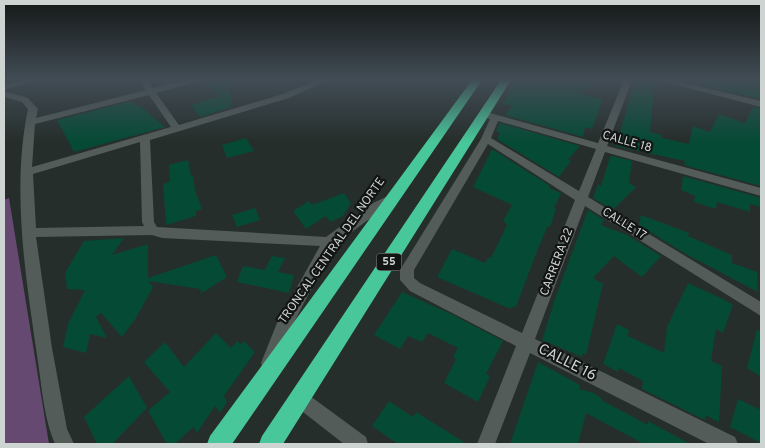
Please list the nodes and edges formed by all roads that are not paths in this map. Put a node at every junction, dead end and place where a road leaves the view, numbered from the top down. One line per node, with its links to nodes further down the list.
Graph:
1 (26, 101): 11 (street)
2 (113, 101): 11 (street)
3 (157, 101): 12 (street)
4 (269, 101): 12 (street)
5 (462, 101): 19 (highway, TRONCAL CENTRAL DEL NORTE)
6 (497, 101): 10 (highway, 55)
7 (617, 101): 15 (street, CARRERA 22)
8 (748, 101): 9 (street)
9 (761, 104)
10 (490, 116): 14 (street); 15 (street, CALLE 18); 26 (highway, 55)
11 (30, 123): 16 (street)
12 (176, 128): 13 (street)
13 (145, 138): 16 (street); 20 (street)
14 (486, 139): 18 (street, CALLE 17); 24 (street, CALLE 16)
15 (601, 147): 17 (street, CALLE 18); 18 (street, CARRERA 22)
16 (26, 172): 21 (street)
17 (761, 192)
18 (582, 197): 23 (street, CALLE 17); 24 (street, CARRERA 22)
19 (392, 198): 22 (street); 25 (highway, TRONCAL CENTRAL DEL NORTE)
20 (152, 230): 21 (street); 22 (street)
21 (30, 233): 27 (street)
22 (329, 242): 25 (street)
23 (761, 310)
24 (526, 342): 31 (street, CARRERA 22); 32 (street, CALLE 16)
25 (261, 384): 28 (highway, TRONCAL CENTRAL DEL NORTE)
26 (300, 398): 29 (highway, 55); 30 (street)
27 (64, 444)
28 (218, 444)
29 (270, 444)
30 (359, 444)
31 (486, 444)
32 (728, 444)

